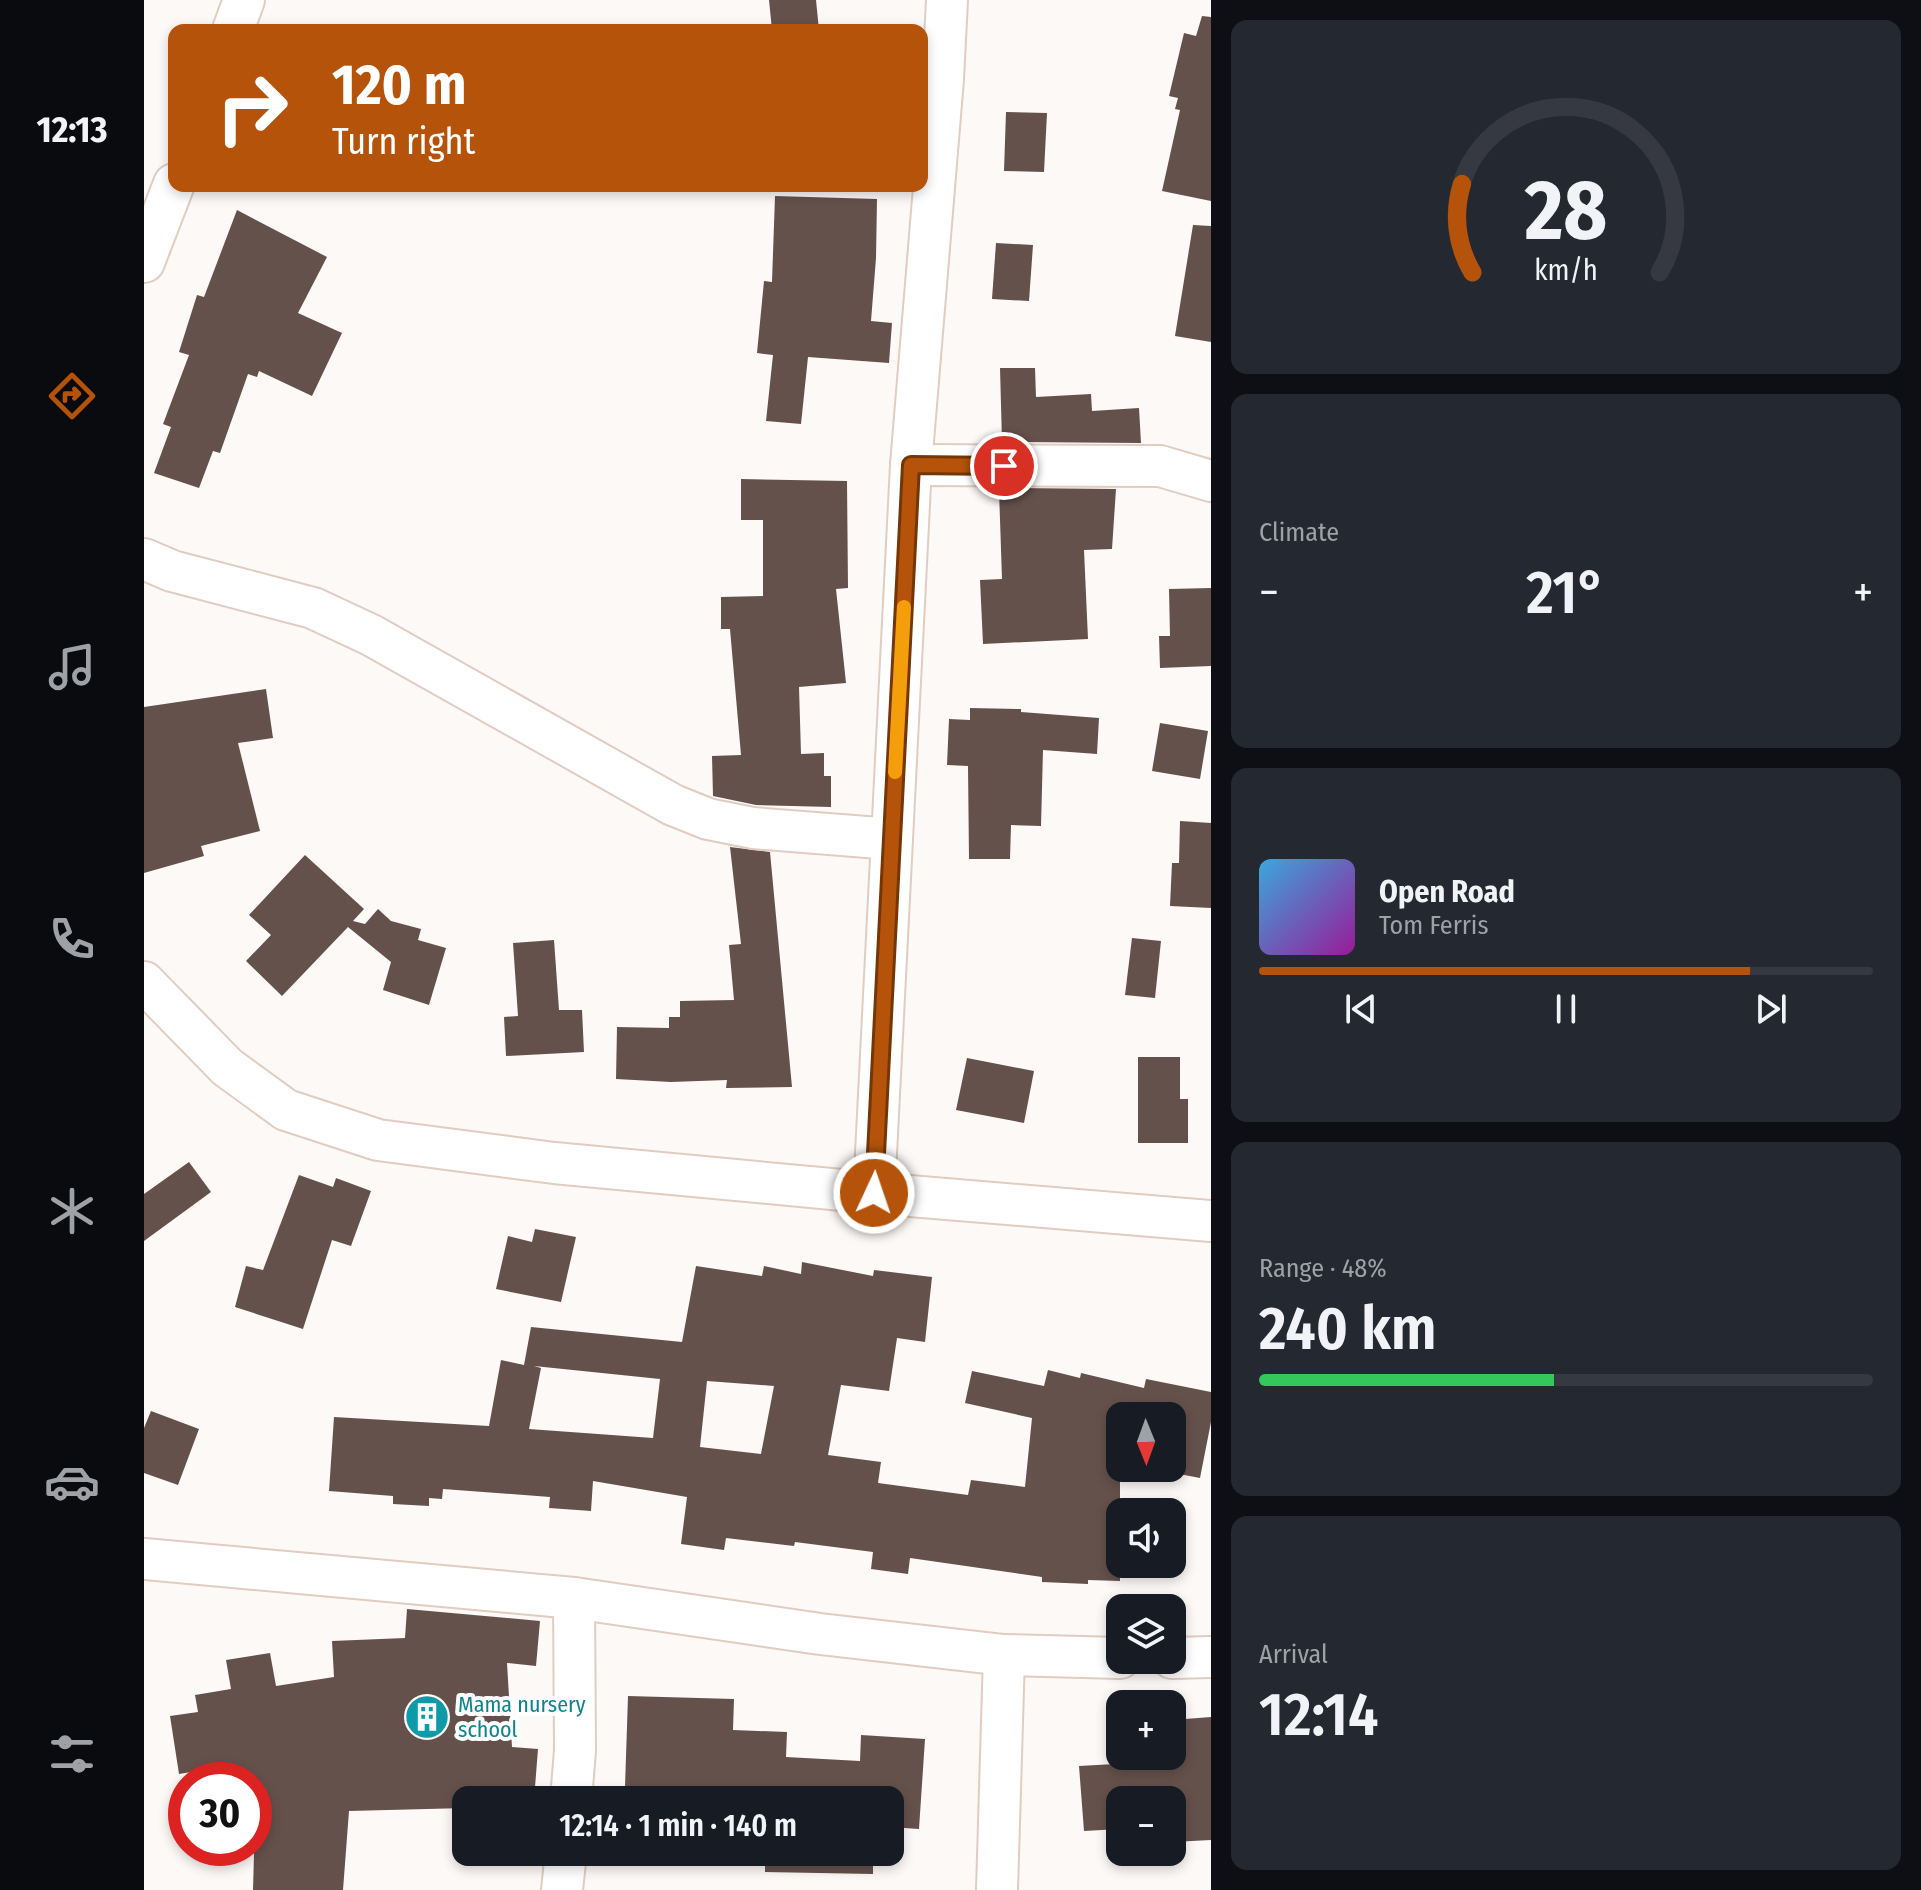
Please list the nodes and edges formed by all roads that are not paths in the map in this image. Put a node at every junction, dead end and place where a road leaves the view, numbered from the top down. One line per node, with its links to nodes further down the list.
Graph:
1 (244, 0): 3 (street)
2 (947, 0): 6 (street)
3 (235, 24)
4 (171, 192): 5 (street)
5 (144, 262)
6 (911, 465): 7 (street); 9 (street)
7 (1211, 481)
8 (144, 559): 9 (street)
9 (892, 839): 11 (street)
10 (144, 982): 11 (street)
11 (874, 1193): 12 (street)
12 (1211, 1221)
13 (144, 1559): 14 (street)
14 (574, 1598): 15 (street); 19 (street)
15 (1004, 1655): 17 (street); 22 (street)
16 (1211, 1657): 18 (street)
17 (1106, 1658)
18 (1186, 1658)
19 (572, 1786)
20 (565, 1866): 21 (street)
21 (562, 1890)
22 (997, 1890)

